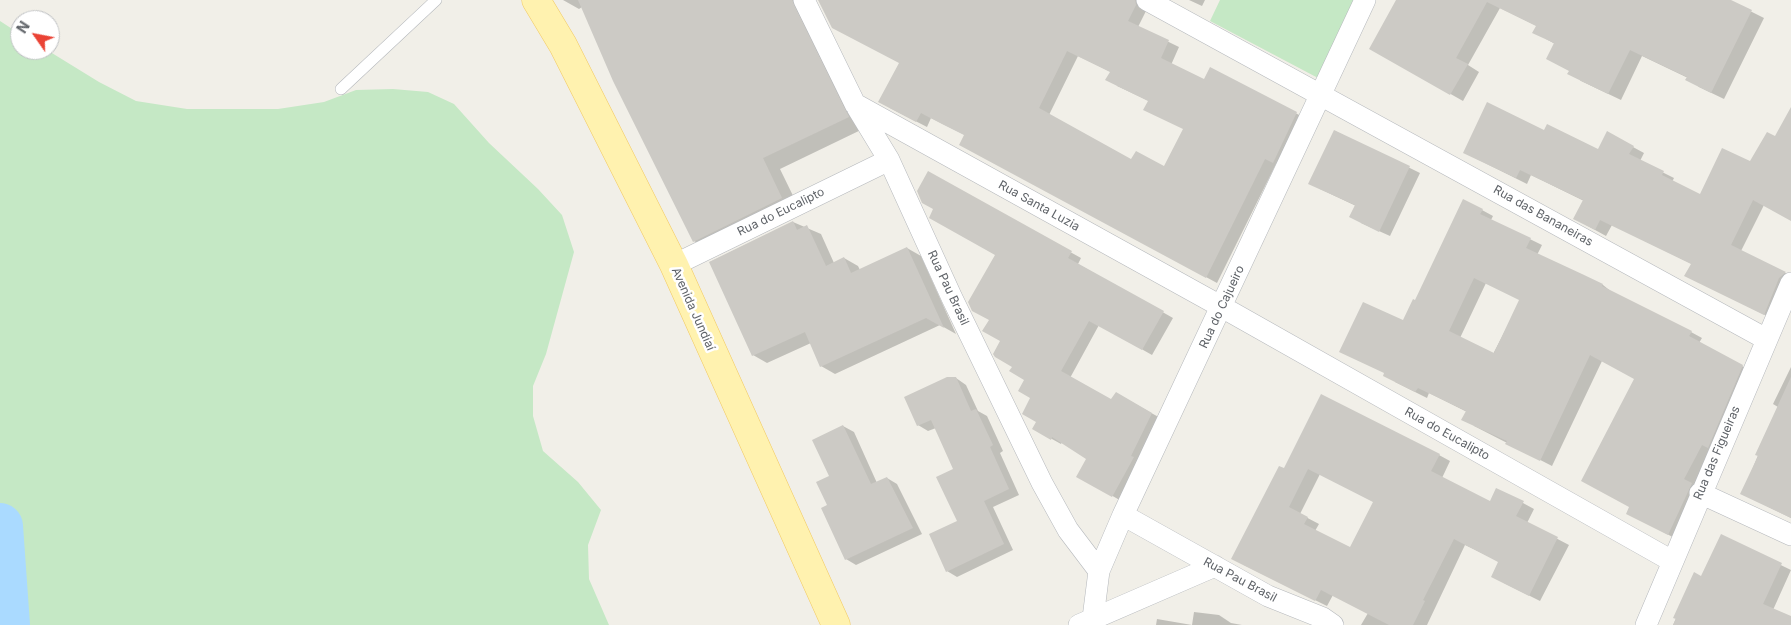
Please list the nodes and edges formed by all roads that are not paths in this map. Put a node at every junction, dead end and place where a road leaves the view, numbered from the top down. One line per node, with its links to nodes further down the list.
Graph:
1 (436, 0): 6 (lane)
2 (536, 0): 10 (main road, Avenida Jundiaí)
3 (804, 0): 8 (street, Rua Pau Brasil)
4 (1147, 0): 7 (street, Rua das Bananeiras)
5 (1365, 0): 7 (street, Rua do Cajueiro)
6 (341, 89)
7 (1320, 94): 12 (street, Rua do Cajueiro); 13 (street, Rua das Bananeiras)
8 (855, 104): 9 (street, Rua Pau Brasil); 12 (street, Rua Santa Luzia)
9 (889, 160): 10 (street, Rua do Eucalipto); 19 (street, Rua Pau Brasil)
10 (674, 265): 22 (main road, Avenida Jundiaí)
11 (1791, 283): 13 (street, Rua das Figueiras)
12 (1222, 307): 15 (street, Rua do Cajueiro); 17 (street, Rua do Eucalipto)
13 (1766, 339): 14 (street, Rua das Figueiras)
14 (1700, 493): 16 (street); 17 (street, Rua das Figueiras)
15 (1123, 515): 18 (street, Rua Pau Brasil); 19 (street, Rua do Cajueiro)
16 (1791, 535)
17 (1672, 561): 23 (street, Rua das Figueiras)
18 (1215, 566): 20 (street); 21 (street, Rua Pau Brasil)
19 (1099, 570): 20 (street, Rua do Cajueiro)
20 (1086, 622)
21 (1326, 623)
22 (836, 625)
23 (1646, 625)

